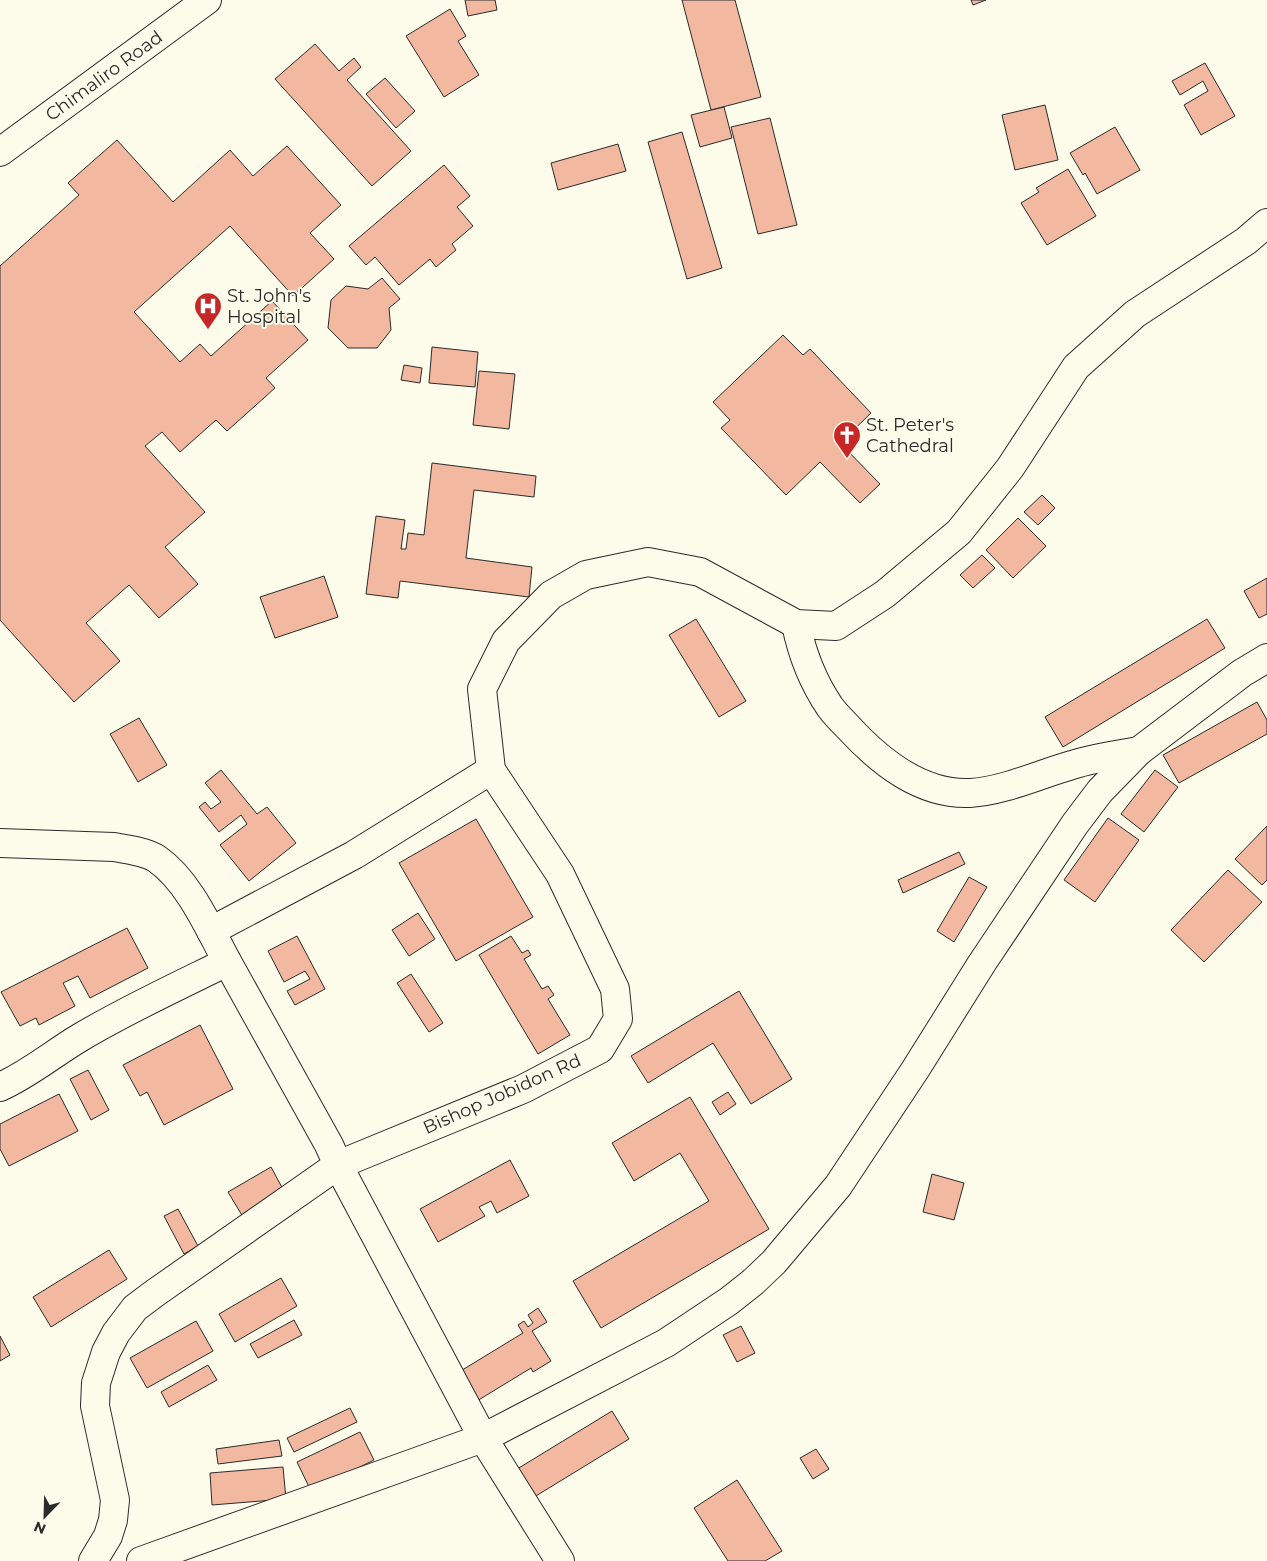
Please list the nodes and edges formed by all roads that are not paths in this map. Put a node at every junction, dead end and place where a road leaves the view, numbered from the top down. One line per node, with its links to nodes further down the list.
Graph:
1 (207, 0): 2 (street, Chimaliro Road)
2 (0, 152)
3 (1267, 223): 4 (street, Bishop Jobidon Rd)
4 (796, 624): 6 (street); 7 (street, Bishop Jobidon Rd)
5 (1267, 658): 6 (street)
6 (1139, 751): 13 (street)
7 (491, 770): 9 (street); 12 (street, Bishop Jobidon Rd)
8 (0, 843): 9 (street)
9 (211, 931): 10 (street)
10 (226, 962): 11 (street); 12 (street)
11 (0, 1087)
12 (338, 1165): 13 (street); 14 (street, Bishop Jobidon Rd)
13 (483, 1438): 15 (street); 16 (street)
14 (93, 1561)
15 (141, 1561)
16 (560, 1561)

